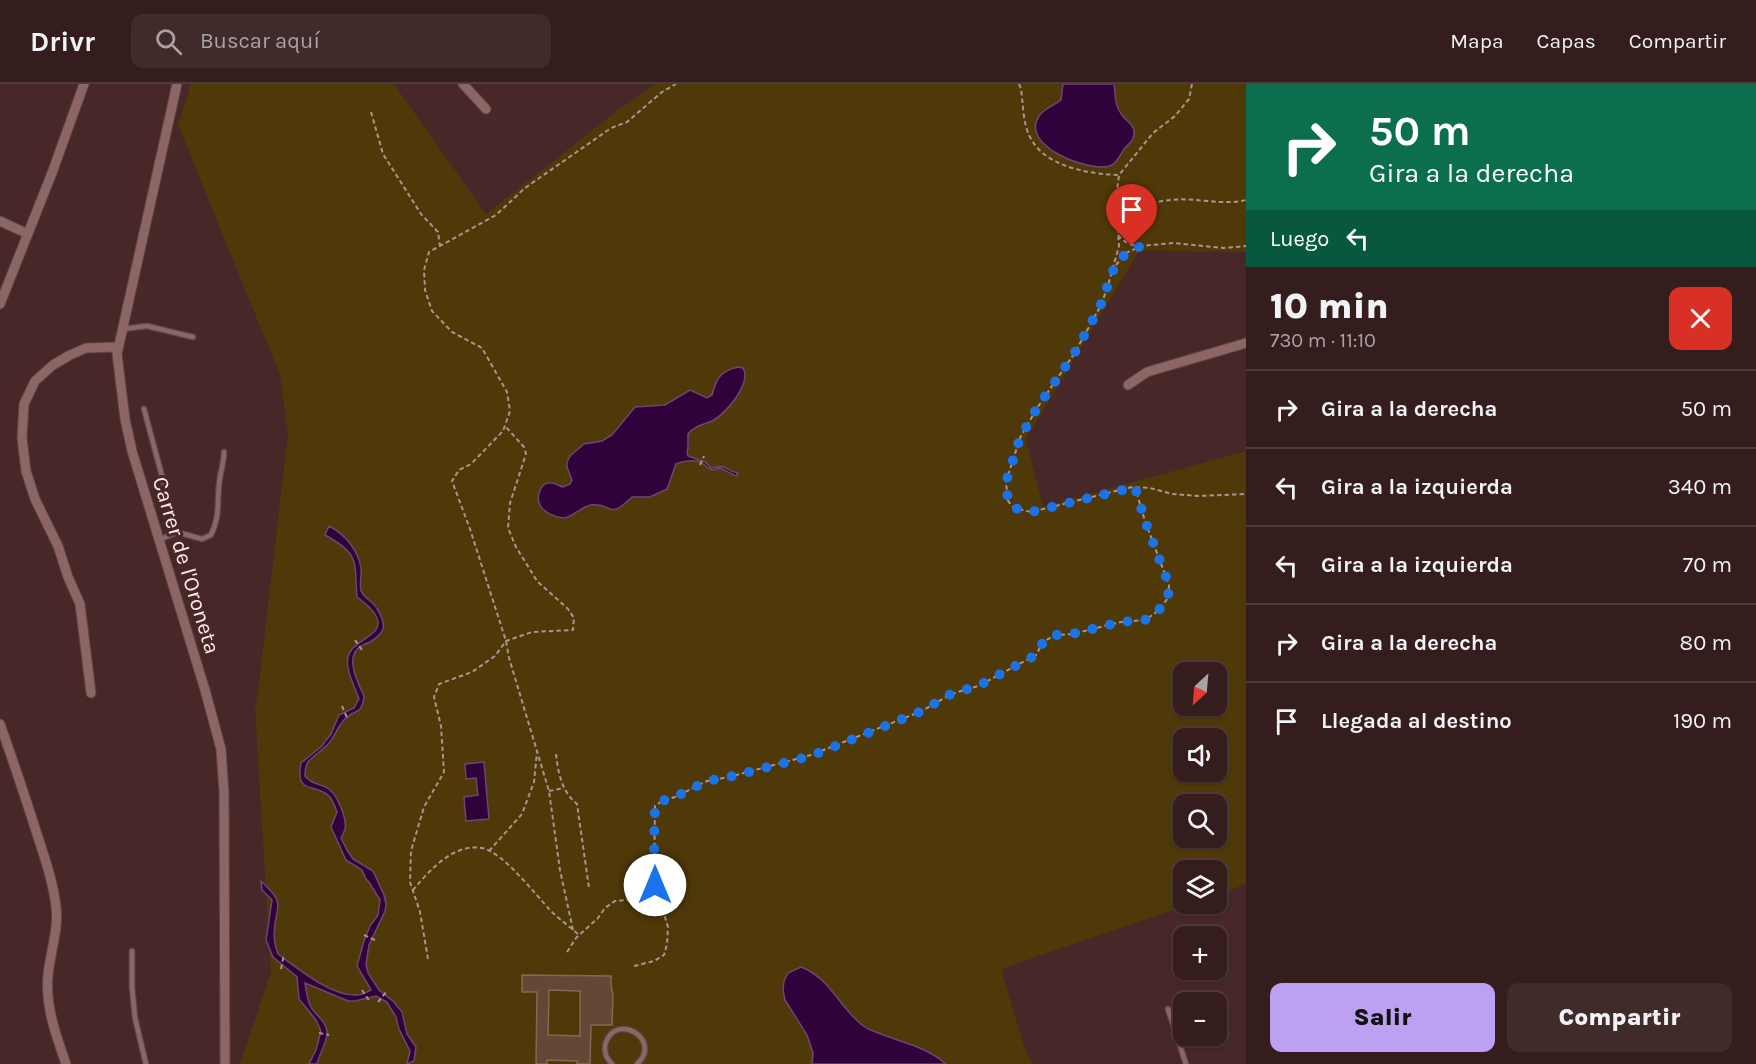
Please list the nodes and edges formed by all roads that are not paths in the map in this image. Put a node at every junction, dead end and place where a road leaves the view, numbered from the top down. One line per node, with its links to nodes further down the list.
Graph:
1 (84, 84): 6 (street)
2 (177, 84): 8 (street, Carrer de l'Oroneta)
3 (464, 84): 4 (street)
4 (486, 109)
5 (0, 221): 6 (street)
6 (28, 234): 7 (street)
7 (0, 304)
8 (122, 329): 9 (lane); 11 (street, Carrer de l'Oroneta)
9 (193, 338)
10 (1246, 344): 12 (street)
11 (118, 347): 16 (street, Carrer de l'Oroneta); 17 (street)
12 (1128, 385)
13 (144, 409): 15 (lane)
14 (224, 452): 15 (lane)
15 (177, 532): 16 (lane)
16 (159, 540): 23 (street, Carrer de l'Oroneta)
17 (91, 693)
18 (0, 723): 21 (street)
19 (132, 951): 22 (lane)
20 (1168, 1009): 26 (lane)
21 (66, 1064)
22 (146, 1064)
23 (225, 1064)
24 (612, 1064): 25 (lane)
25 (637, 1064)
26 (1185, 1064)

